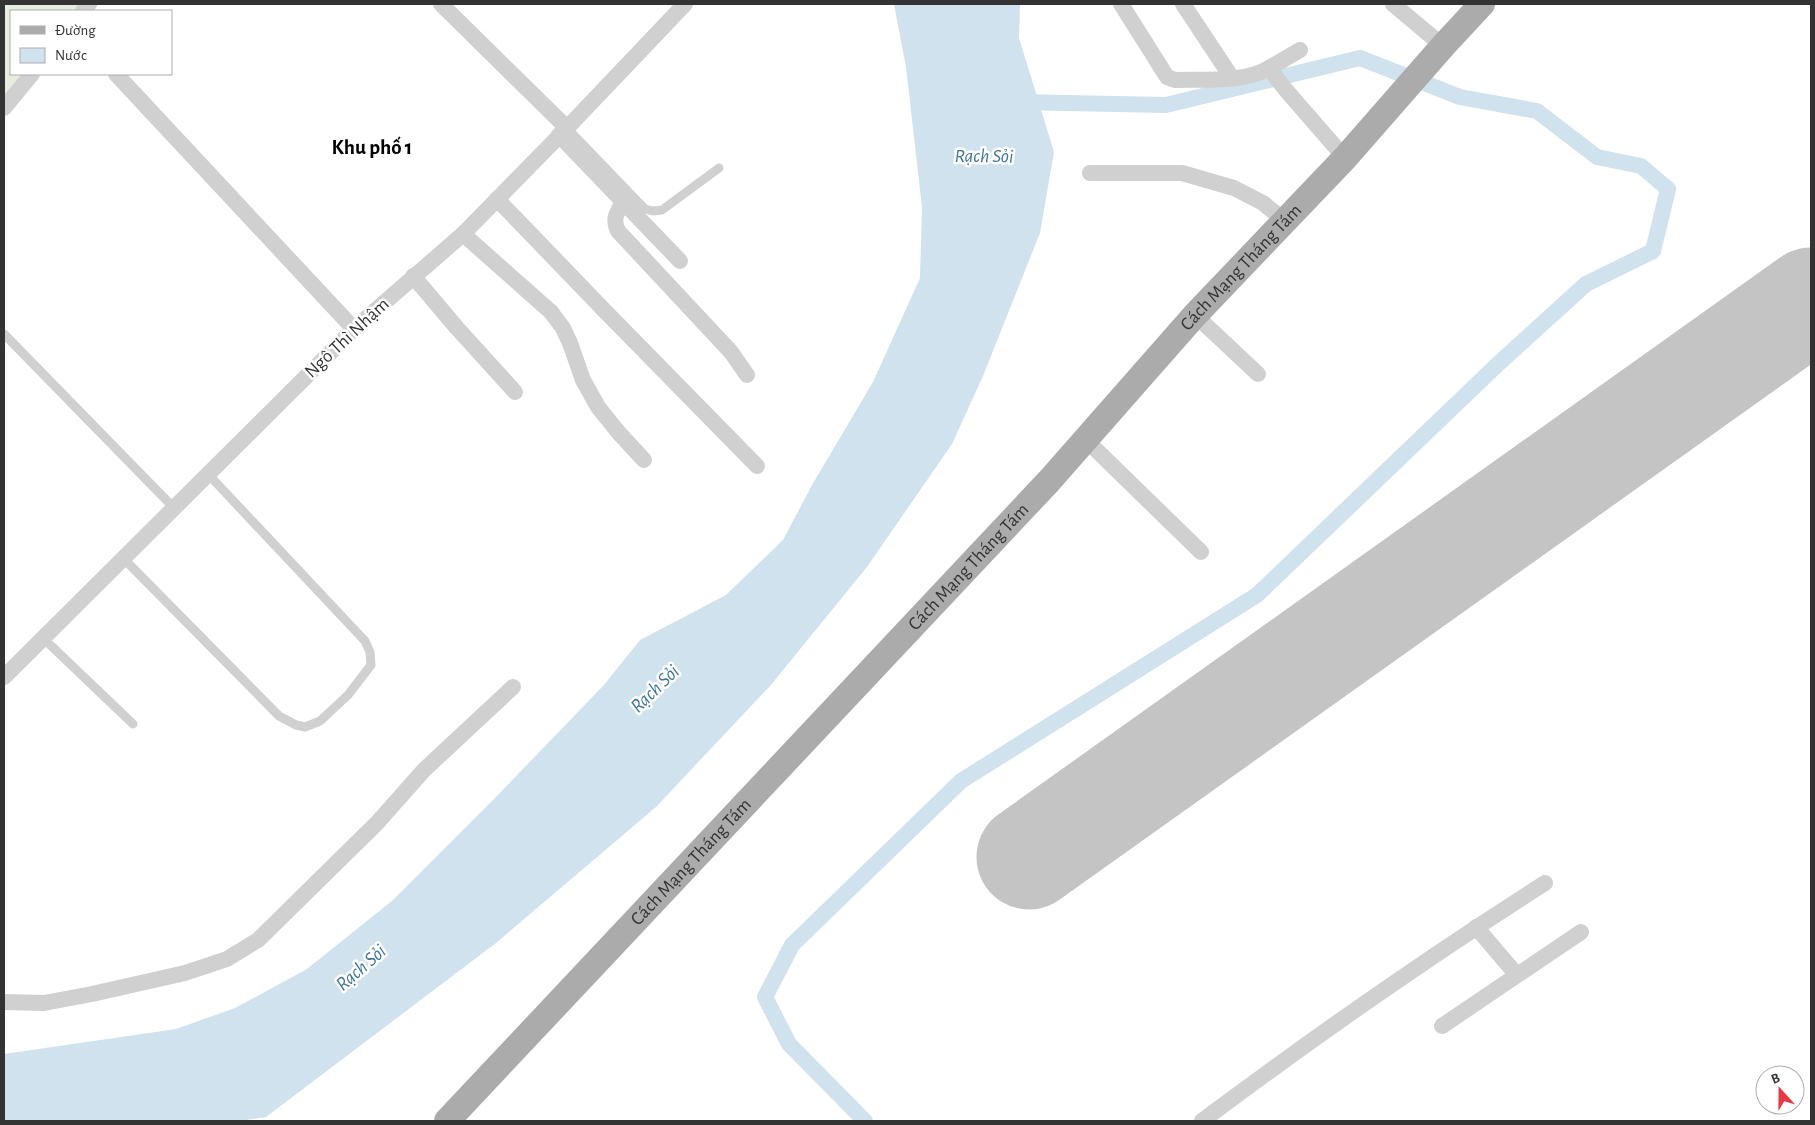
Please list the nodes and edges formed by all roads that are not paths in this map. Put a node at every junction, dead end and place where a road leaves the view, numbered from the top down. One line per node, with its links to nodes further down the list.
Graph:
1 (440, 4): 14 (street)
2 (685, 4): 14 (street, Ngô Thì Nhậm)
3 (1121, 4): 11 (street)
4 (1183, 4): 11 (street)
5 (1393, 4): 7 (street)
6 (1482, 4): 7 (main road, Cách Mạng Tháng Tám)
7 (1441, 49): 15 (main road, Cách Mạng Tháng Tám)
8 (1300, 50): 12 (street)
9 (31, 75): 13 (street)
10 (117, 75): 25 (street)
11 (1232, 78): 12 (street)
12 (1276, 78): 15 (street)
13 (4, 108)
14 (563, 132): 16 (lane); 18 (street, Ngô Thì Nhậm); 19 (street)
15 (1346, 158): 20 (main road, Cách Mạng Tháng Tám)
16 (719, 168)
17 (1090, 173): 20 (street)
18 (497, 199): 21 (street, Ngô Thì Nhậm); 32 (street)
19 (623, 202): 22 (street); 28 (street)
20 (1285, 221): 24 (main road, Cách Mạng Tháng Tám)
21 (463, 234): 23 (street, Ngô Thì Nhậm); 31 (street)
22 (680, 262)
23 (413, 276): 25 (street, Ngô Thì Nhậm); 29 (street)
24 (1195, 315): 27 (street); 30 (main road, Cách Mạng Tháng Tám)
25 (354, 329): 33 (street, Ngô Thì Nhậm)
26 (4, 334): 34 (lane)
27 (1258, 374)
28 (747, 375)
29 (515, 392)
30 (1086, 439): 35 (street); 47 (main road, Cách Mạng Tháng Tám)
31 (644, 460)
32 (757, 466)
33 (208, 474): 34 (street, Ngô Thì Nhậm); 36 (lane)
34 (174, 508): 36 (street, Ngô Thì Nhậm)
35 (1201, 552)
36 (123, 558): 37 (street, Ngô Thì Nhậm)
37 (43, 638): 38 (street, Ngô Thì Nhậm); 40 (lane)
38 (4, 677)
39 (513, 687): 45 (street)
40 (133, 724)
41 (1545, 883): 42 (street)
42 (1476, 927): 44 (street); 48 (street)
43 (1580, 932): 44 (street)
44 (1516, 974): 46 (street)
45 (4, 1002)
46 (1442, 1026)
47 (446, 1121)
48 (1202, 1121)

